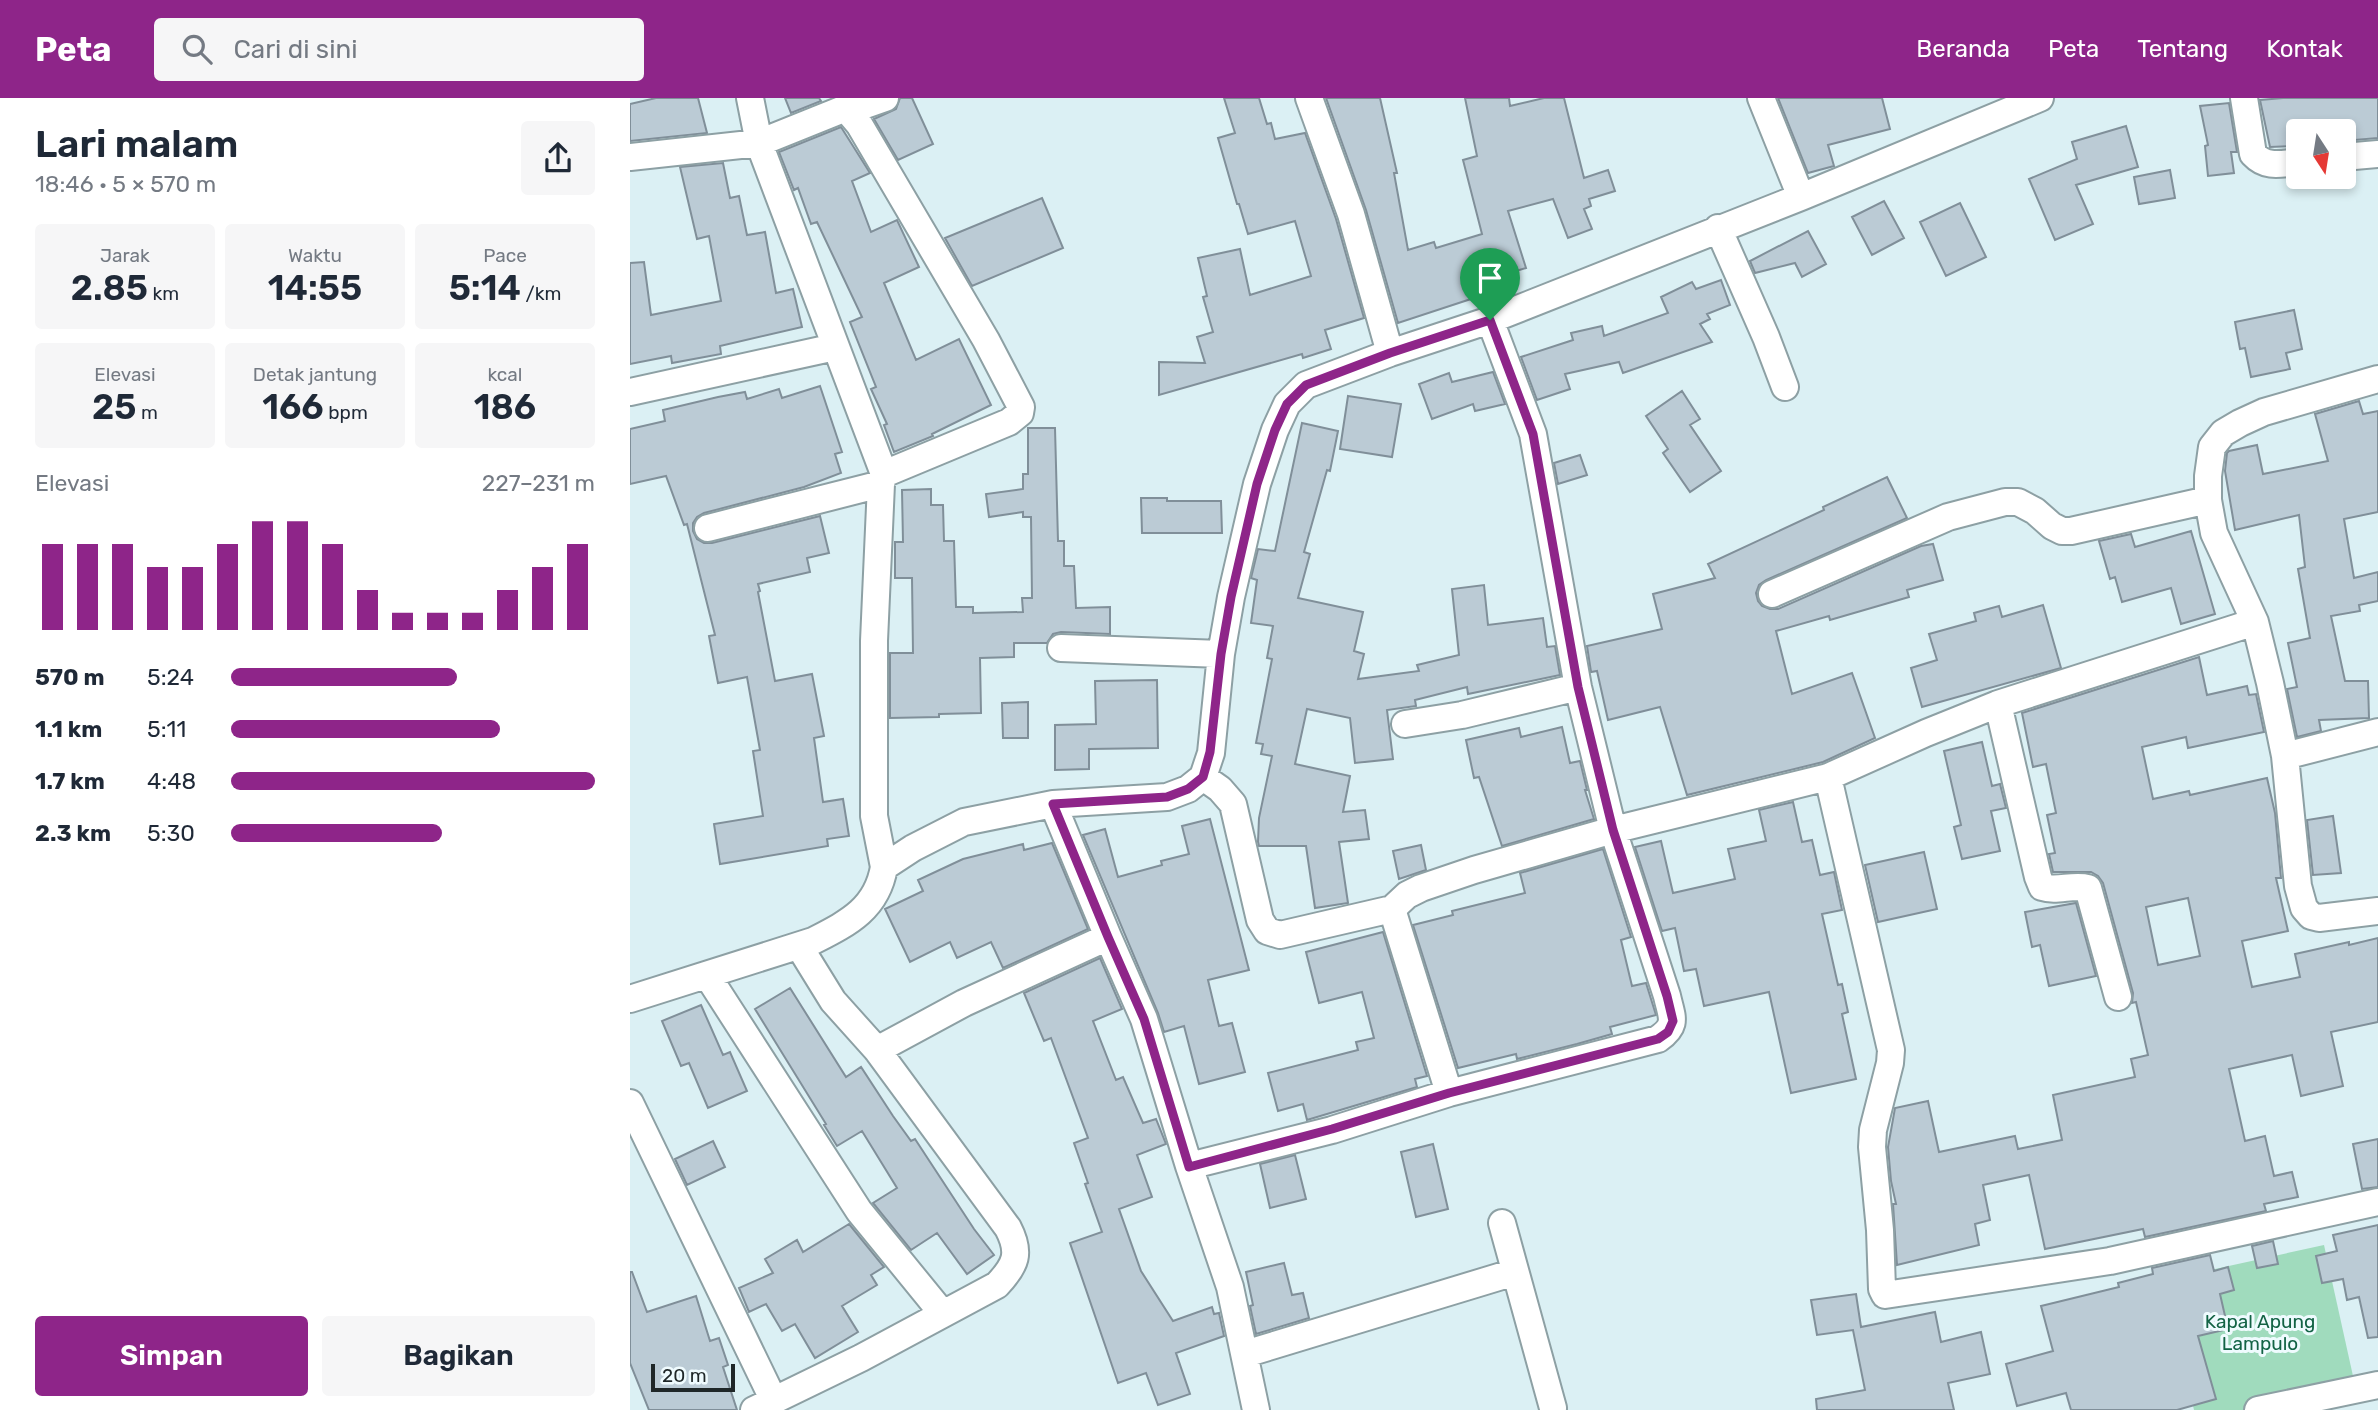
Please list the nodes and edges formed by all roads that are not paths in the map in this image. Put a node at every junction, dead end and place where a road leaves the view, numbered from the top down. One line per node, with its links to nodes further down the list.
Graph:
1 (750, 98): 8 (street)
2 (885, 98): 7 (street)
3 (1309, 98): 17 (street)
4 (1761, 98): 13 (street)
5 (2040, 98): 13 (street)
6 (2244, 98): 12 (street)
7 (848, 111): 8 (street); 21 (street)
8 (759, 143): 10 (street); 16 (street)
9 (2378, 154): 11 (street)
10 (630, 157)
11 (2356, 157)
12 (2286, 163)
13 (1801, 197): 14 (street)
14 (1718, 228): 15 (street); 19 (street)
15 (1490, 320): 17 (street); 28 (street)
16 (835, 347): 20 (street); 21 (street)
17 (1390, 353): 27 (street)
18 (2378, 379): 22 (street)
19 (1785, 387)
20 (630, 392)
21 (882, 479): 23 (street); 37 (street)
22 (2208, 500): 24 (street); 25 (street)
23 (708, 528)
24 (1772, 594)
25 (2255, 622): 29 (street); 32 (street)
26 (1061, 648): 27 (street)
27 (1221, 654): 33 (street)
28 (1578, 687): 30 (street); 36 (street)
29 (1998, 704): 34 (street); 43 (street)
30 (1405, 724)
31 (2378, 732): 32 (street)
32 (2285, 756): 39 (street)
33 (1203, 777): 35 (street); 38 (street)
34 (1828, 777): 36 (street); 49 (street)
35 (1053, 804): 37 (street); 40 (street)
36 (1613, 830): 38 (street); 46 (street)
37 (884, 867): 41 (street)
38 (1392, 909): 46 (street)
39 (2378, 911)
40 (1108, 937): 45 (street); 48 (street)
41 (799, 946): 42 (street); 45 (street)
42 (707, 975): 44 (street); 52 (street)
43 (2118, 997)
44 (630, 999)
45 (877, 1050): 52 (street)
46 (1449, 1093): 48 (street)
47 (630, 1103): 55 (street)
48 (1189, 1167): 53 (street)
49 (2378, 1202)
50 (1502, 1223): 51 (street)
51 (1515, 1272): 53 (street); 56 (street)
52 (943, 1314): 55 (street)
53 (1245, 1354): 57 (street)
54 (2378, 1385): 58 (street)
55 (764, 1406)
56 (1553, 1408)
57 (1256, 1410)
58 (2258, 1410)

